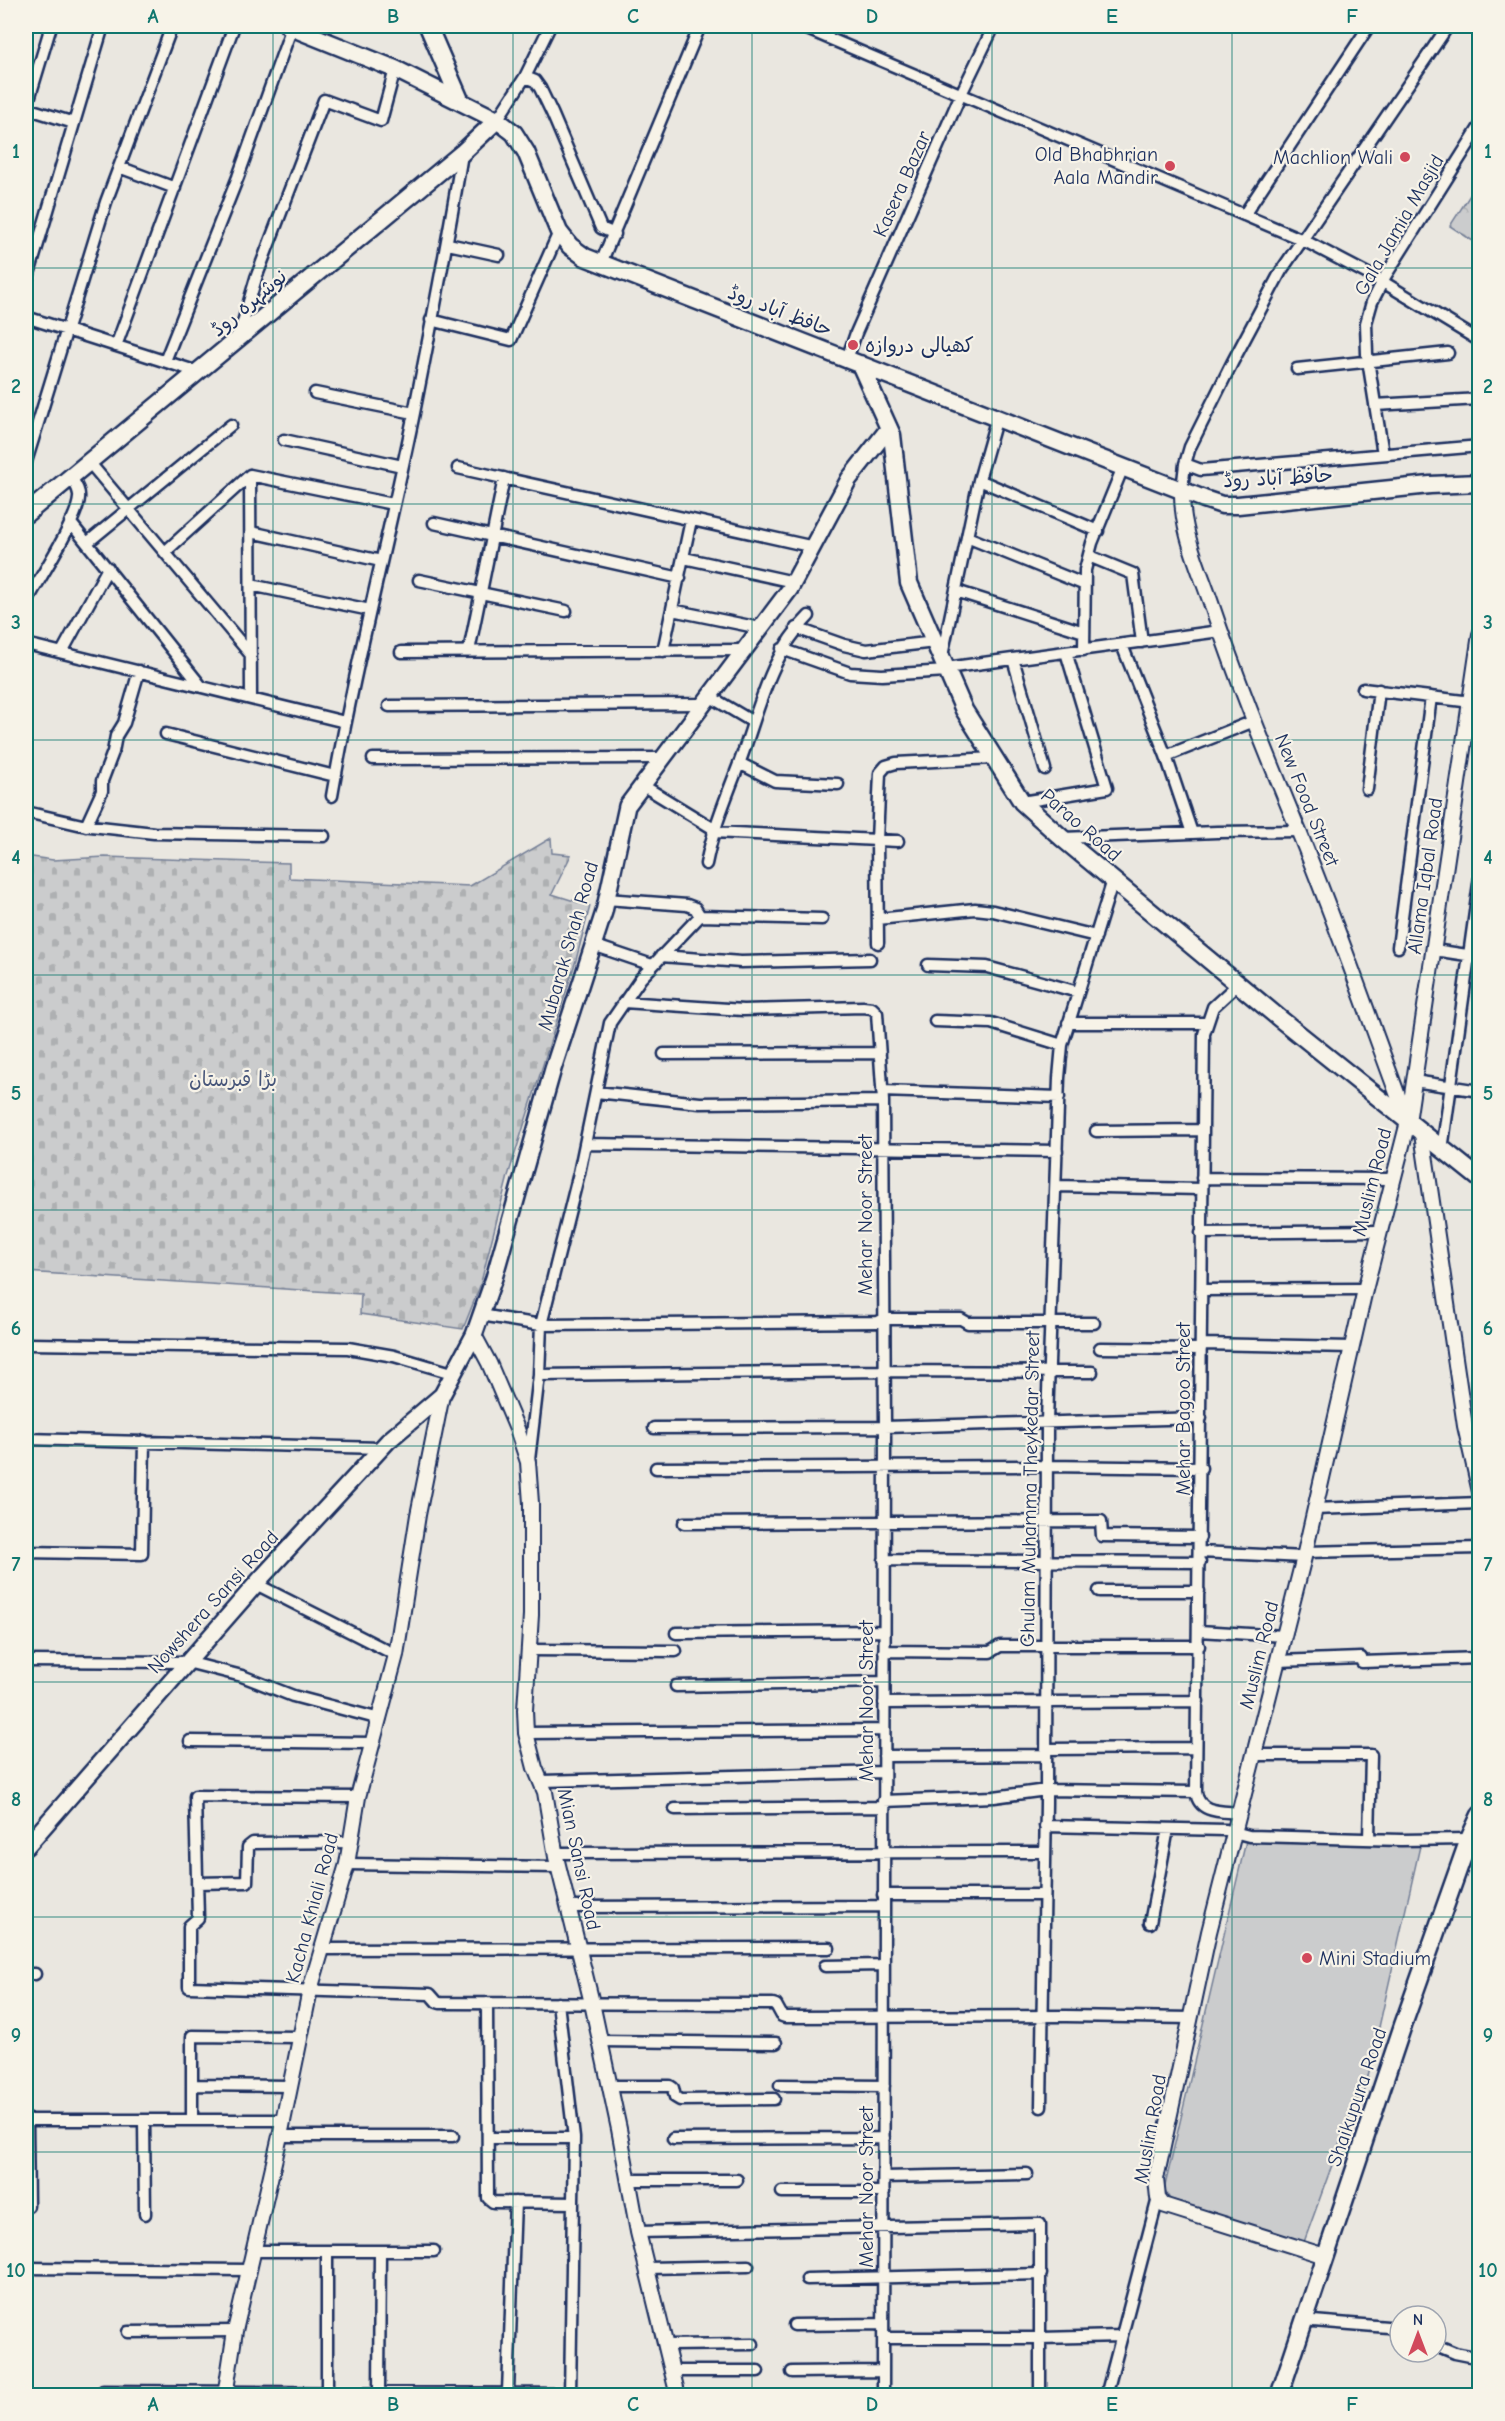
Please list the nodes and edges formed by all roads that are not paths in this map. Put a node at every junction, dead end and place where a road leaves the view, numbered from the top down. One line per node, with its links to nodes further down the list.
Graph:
1 (51, 26): 17 (street)
2 (103, 26): 19 (street)
3 (172, 26): 22 (street)
4 (234, 26): 23 (street)
5 (290, 26): 13 (main road, حافظ آباد روڈ); 40 (street)
6 (428, 26): 16 (main road)
7 (550, 26): 14 (street)
8 (700, 26): 26 (street)
9 (800, 26): 15 (street)
10 (994, 26): 15 (street, Kasera Bazar)
11 (1369, 26): 24 (street)
12 (1448, 26): 27 (street)
13 (395, 69): 16 (main road, حافظ آباد روڈ); 36 (street)
14 (525, 77): 18 (street); 26 (street)
15 (961, 94): 24 (street); 41 (street, Kasera Bazar)
16 (460, 100): 18 (main road, حافظ آباد روڈ)
17 (26, 108): 19 (street)
18 (497, 120): 21 (main road, نوشہرہ روڈ); 25 (main road, حافظ آباد روڈ)
19 (74, 123): 32 (street)
20 (1479, 126): 31 (street, Gala Jamia Masjid)
21 (462, 153): 28 (street); 36 (main road, نوشہرہ روڈ)
22 (119, 167): 23 (street); 35 (street)
23 (175, 188): 38 (street)
24 (1244, 214): 27 (street)
25 (559, 232): 30 (main road, حافظ آباد روڈ); 34 (street)
26 (615, 234): 30 (street)
27 (1302, 240): 31 (street); 57 (street)
28 (448, 244): 29 (street); 34 (street)
29 (499, 255)
30 (601, 262): 41 (main road, حافظ آباد روڈ)
31 (1383, 282): 37 (street); 42 (street, Gala Jamia Masjid)
32 (26, 284)
33 (26, 317): 35 (street)
34 (431, 320): 48 (street)
35 (66, 330): 38 (street); 55 (street)
36 (238, 339): 44 (main road, نوشہرہ روڈ)
37 (1479, 341)
38 (116, 346): 40 (street)
39 (1448, 353): 42 (street)
40 (165, 361): 44 (street)
41 (853, 361): 49 (main road, حافظ آباد روڈ); 51 (main road, Parao Road)
42 (1368, 361): 43 (street); 47 (street, Gala Jamia Masjid)
43 (1298, 369)
44 (198, 372): 56 (main road, نوشہرہ روڈ)
45 (315, 393): 48 (street)
46 (1479, 399): 47 (street)
47 (1375, 405): 54 (street, Gala Jamia Masjid)
48 (414, 413): 58 (street)
49 (997, 417): 59 (main road, حافظ آباد روڈ); 64 (street)
50 (231, 425): 68 (street)
51 (889, 428): 78 (main road, Mubarak Shah Road); 114 (main road, Parao Road)
52 (284, 440): 58 (street)
53 (1479, 446): 54 (street)
54 (1383, 454): 57 (street)
55 (26, 462)
56 (89, 462): 62 (main road, نوشہرہ روڈ); 68 (street)
57 (1185, 464): 66 (street)
58 (402, 466): 67 (street)
59 (1123, 467): 66 (main road, حافظ آباد روڈ); 73 (street)
60 (458, 468): 63 (street)
61 (250, 475): 67 (street); 74 (street); 79 (street)
62 (71, 477): 69 (main road, نوشہرہ روڈ); 71 (street)
63 (504, 478): 70 (street); 75 (street)
64 (979, 480): 73 (street); 76 (street)
65 (1479, 483): 66 (main road, حافظ آباد روڈ)
66 (1182, 490): 98 (street, New Food Street)
67 (393, 504): 82 (street)
68 (130, 509): 77 (street); 79 (street)
69 (26, 514)
70 (691, 520): 78 (street); 81 (street)
71 (70, 522): 77 (street); 91 (street)
72 (434, 523): 75 (street)
73 (1098, 531): 80 (street)
74 (250, 532): 82 (street); 88 (street)
75 (493, 536): 84 (street); 90 (street)
76 (967, 537): 87 (street); 89 (street)
77 (87, 543): 83 (street)
78 (814, 547): 86 (main road, Mubarak Shah Road)
79 (165, 552): 112 (street)
80 (1089, 556): 87 (street); 101 (street)
81 (684, 558): 84 (street); 86 (street)
82 (381, 561): 92 (street)
83 (108, 568): 109 (street); 116 (street)
84 (680, 578): 93 (street)
85 (419, 580): 90 (street)
86 (795, 582): 96 (main road, Mubarak Shah Road)
87 (1083, 584): 99 (street)
88 (250, 585): 92 (street); 112 (street)
89 (956, 591): 99 (street); 114 (street)
90 (480, 594): 94 (street); 107 (street)
91 (26, 603)
92 (370, 610): 125 (street)
93 (672, 610): 96 (street); 108 (street)
94 (566, 611)
95 (809, 616): 97 (street)
96 (760, 628): 105 (main road, Mubarak Shah Road)
97 (796, 628): 104 (street); 114 (street)
98 (1220, 631): 101 (street); 124 (street, New Food Street)
99 (1084, 632): 106 (street)
100 (1479, 634): 122 (street, Allama Iqbal Road)
101 (1142, 642): 103 (street)
102 (26, 644): 109 (street)
103 (1122, 645): 106 (street); 128 (street)
104 (782, 649): 114 (street); 126 (street)
105 (744, 650): 108 (street); 121 (main road, Mubarak Shah Road)
106 (1084, 650): 111 (street)
107 (469, 651): 108 (street); 110 (street)
108 (663, 651)
109 (62, 652): 115 (street)
110 (401, 652)
111 (1066, 652): 113 (street); 139 (street)
112 (250, 655): 120 (street)
113 (1013, 659): 114 (street); 133 (street)
114 (942, 660): 130 (main road, Parao Road)
115 (139, 671): 116 (street); 141 (street)
116 (201, 686): 120 (street)
117 (1363, 688): 118 (street)
118 (1379, 690): 119 (street); 137 (street)
119 (1431, 697): 122 (street); 159 (street)
120 (250, 699): 125 (street)
121 (706, 700): 123 (street); 126 (street); 129 (main road, Mubarak Shah Road)
122 (1475, 702): 160 (street, Allama Iqbal Road)
123 (389, 706)
124 (1254, 721): 128 (street); 143 (street, New Food Street)
125 (345, 722): 134 (street)
126 (753, 722): 132 (street)
127 (166, 734): 134 (street)
128 (1166, 756): 144 (street)
129 (663, 758): 131 (street); 136 (main road, Mubarak Shah Road)
130 (994, 758): 139 (main road, Parao Road); 147 (street)
131 (373, 759)
132 (739, 763): 135 (street); 142 (street)
133 (1045, 769)
134 (335, 777): 138 (street)
135 (838, 784)
136 (642, 785): 142 (street); 152 (main road, Mubarak Shah Road)
137 (1367, 789)
138 (332, 796)
139 (1022, 802): 146 (main road, Parao Road)
140 (26, 813): 141 (street)
141 (86, 826): 145 (street)
142 (713, 830): 147 (street); 149 (street)
143 (1299, 831): 144 (street); 181 (street, New Food Street)
144 (1192, 832): 146 (street)
145 (324, 836)
146 (1062, 838): 151 (main road, Parao Road)
147 (877, 840): 148 (street); 155 (street)
148 (898, 841)
149 (706, 864)
150 (1479, 876): 162 (street)
151 (1113, 880): 156 (street, Ghulam Muhamma Theykedar Street); 166 (main road, Parao Road)
152 (606, 899): 153 (street); 158 (main road, Mubarak Shah Road)
153 (700, 916): 154 (street); 161 (street)
154 (822, 919)
155 (878, 920): 156 (street); 157 (street)
156 (1096, 936): 167 (street, Ghulam Muhamma Theykedar Street)
157 (878, 943)
158 (593, 945): 164 (street); 197 (main road, Mubarak Shah Road)
159 (1398, 947)
160 (1434, 950): 162 (street); 175 (street, Allama Iqbal Road)
161 (661, 956): 163 (street); 164 (street)
162 (1474, 956): 176 (street)
163 (870, 959)
164 (652, 965): 168 (street)
165 (928, 965): 167 (street)
166 (1238, 984): 171 (street, Mehar Bagoo Street); 181 (main road, Parao Road)
167 (1078, 992): 170 (street, Ghulam Muhamma Theykedar Street)
168 (624, 1002): 173 (street, Mehar Noor Street); 178 (street)
169 (934, 1021): 172 (street)
170 (1068, 1023): 171 (street); 172 (street, Ghulam Muhamma Theykedar Street)
171 (1208, 1023): 182 (street, Mehar Bagoo Street)
172 (1062, 1045): 180 (street, Ghulam Muhamma Theykedar Street)
173 (880, 1053): 174 (street); 179 (street, Mehar Noor Street)
174 (664, 1054)
175 (1414, 1082): 176 (street); 181 (street, Allama Iqbal Road)
176 (1450, 1087): 177 (street); 187 (street)
177 (1479, 1091)
178 (596, 1092): 179 (street); 185 (street)
179 (882, 1096): 180 (street); 186 (street, Mehar Noor Street)
180 (1059, 1097): 188 (street, Ghulam Muhamma Theykedar Street)
181 (1408, 1122): 184 (main road, Parao Road); 189 (street, Muslim Road)
182 (1202, 1130): 183 (street); 191 (street, Mehar Bagoo Street)
183 (1096, 1131)
184 (1422, 1134): 187 (main road, Parao Road); 225 (street)
185 (585, 1144): 186 (street); 201 (street)
186 (883, 1148): 188 (street); 198 (street, Mehar Noor Street)
187 (1442, 1150): 190 (main road, Parao Road)
188 (1057, 1151): 192 (street, Ghulam Muhamma Theykedar Street)
189 (1393, 1179): 191 (street); 193 (street, Muslim Road)
190 (1479, 1179)
191 (1202, 1183): 192 (street); 194 (street, Mehar Bagoo Street)
192 (1056, 1186): 199 (street, Ghulam Muhamma Theykedar Street)
193 (1380, 1231): 194 (street); 195 (street, Muslim Road)
194 (1201, 1233): 196 (street, Mehar Bagoo Street)
195 (1365, 1289): 196 (street); 205 (street, Muslim Road)
196 (1201, 1290): 204 (street, Mehar Bagoo Street)
197 (481, 1315): 201 (street); 202 (main road, Mubarak Shah Road)
198 (884, 1319): 199 (street); 201 (street); 207 (street, Mehar Noor Street)
199 (1051, 1323): 200 (street); 208 (street, Ghulam Muhamma Theykedar Street)
200 (1094, 1323)
201 (541, 1325): 211 (street)
202 (474, 1335): 210 (main road, Mubarak Shah Road); 220 (street, Mian Sansi Road)
203 (26, 1344): 210 (street)
204 (1201, 1347): 205 (street); 206 (street); 213 (street, Mehar Bagoo Street)
205 (1352, 1347): 227 (street, Muslim Road)
206 (1100, 1348)
207 (884, 1371): 208 (street); 211 (street); 215 (street, Mehar Noor Street)
208 (1049, 1372): 209 (street); 214 (street, Ghulam Muhamma Theykedar Street)
209 (1092, 1372)
210 (452, 1373): 212 (main road, Mubarak Shah Road)
211 (539, 1374): 220 (street)
212 (442, 1395): 219 (main road, Nowshera Sansi Road); 250 (street, Kacha Khiali Road)
213 (1201, 1418): 214 (street); 224 (street, Mehar Bagoo Street)
214 (1047, 1421): 215 (street); 221 (street, Ghulam Muhamma Theykedar Street)
215 (885, 1427): 216 (street); 222 (street, Mehar Noor Street)
216 (654, 1428)
217 (26, 1439): 218 (street)
218 (144, 1441): 219 (street); 233 (street)
219 (381, 1448): 238 (main road, Nowshera Sansi Road)
220 (528, 1462): 247 (street, Mian Sansi Road)
221 (1047, 1466): 222 (street); 224 (street); 229 (street, Ghulam Muhamma Theykedar Street)
222 (885, 1467): 223 (street); 228 (street, Mehar Noor Street)
223 (657, 1468)
224 (1201, 1468): 231 (street, Mehar Bagoo Street)
225 (1479, 1492)
226 (1479, 1503): 227 (street)
227 (1314, 1509): 234 (street, Muslim Road)
228 (885, 1520): 229 (street); 230 (street); 236 (street, Mehar Noor Street)
229 (1046, 1521): 231 (street); 237 (street, Ghulam Muhamma Theykedar Street)
230 (684, 1522)
231 (1200, 1537): 235 (street, Mehar Bagoo Street)
232 (1479, 1548): 234 (street)
233 (26, 1552)
234 (1304, 1555): 235 (street); 244 (street, Muslim Road)
235 (1200, 1557): 237 (street); 240 (street, Mehar Bagoo Street)
236 (885, 1560): 237 (street); 241 (street, Mehar Noor Street)
237 (1046, 1562): 245 (street, Ghulam Muhamma Theykedar Street)
238 (256, 1584): 250 (street); 254 (main road, Nowshera Sansi Road)
239 (1099, 1591): 240 (street)
240 (1199, 1591): 242 (street, Mehar Bagoo Street)
241 (884, 1631): 243 (street); 249 (street, Mehar Noor Street)
242 (1199, 1631): 244 (street); 246 (street, Mehar Bagoo Street)
243 (676, 1633)
244 (1284, 1636): 252 (street, Muslim Road)
245 (1046, 1646): 246 (street); 249 (street); 258 (street, Ghulam Muhamma Theykedar Street)
246 (1199, 1646): 257 (street, Mehar Bagoo Street)
247 (528, 1650): 248 (street); 262 (street, Mian Sansi Road)
248 (676, 1651)
249 (884, 1652): 255 (street, Mehar Noor Street)
250 (396, 1656): 260 (street, Kacha Khiali Road)
251 (1479, 1658): 252 (street)
252 (1276, 1660): 267 (street, Muslim Road)
253 (26, 1661): 254 (street)
254 (187, 1662): 260 (street); 284 (main road, Nowshera Sansi Road)
255 (884, 1682): 256 (street); 259 (street, Mehar Noor Street)
256 (676, 1686)
257 (1198, 1701): 258 (street); 265 (street, Mehar Bagoo Street)
258 (1046, 1702): 259 (street); 266 (street, Ghulam Muhamma Theykedar Street)
259 (884, 1703): 261 (street, Mehar Noor Street)
260 (380, 1719): 264 (street, Kacha Khiali Road)
261 (884, 1730): 262 (street); 268 (street, Mehar Noor Street)
262 (526, 1732): 270 (street, Mian Sansi Road)
263 (190, 1741): 264 (street)
264 (374, 1743): 273 (street, Kacha Khiali Road)
265 (1196, 1748): 266 (street); 272 (street, Mehar Bagoo Street)
266 (1046, 1752): 268 (street); 271 (street, Ghulam Muhamma Theykedar Street)
267 (1254, 1755): 276 (street, Muslim Road); 282 (street)
268 (884, 1756): 269 (street, Mehar Noor Street)
269 (884, 1772): 270 (street); 274 (street, Mehar Noor Street)
270 (542, 1780): 287 (street, Mian Sansi Road)
271 (1046, 1790): 272 (street); 274 (street); 278 (street, Ghulam Muhamma Theykedar Street)
272 (1196, 1792): 276 (street)
273 (358, 1797): 283 (street, Kacha Khiali Road); 290 (street)
274 (883, 1804): 275 (street); 285 (street, Mehar Noor Street)
275 (675, 1809)
276 (1240, 1813): 280 (street, Muslim Road)
277 (1479, 1815): 281 (main road, Shaikupura Road)
278 (1045, 1826): 279 (street); 286 (street, Ghulam Muhamma Theykedar Street)
279 (1168, 1829): 280 (street); 294 (street)
280 (1234, 1831): 282 (street); 306 (street, Muslim Road)
281 (1474, 1837): 282 (street); 344 (main road, Shaikupura Road); 352 (main road, Shaikupura Road)
282 (1369, 1839)
283 (350, 1842): 288 (street, Kacha Khiali Road); 290 (street)
284 (26, 1847)
285 (883, 1851): 286 (street); 287 (street); 292 (street, Mehar Noor Street)
286 (1045, 1851): 291 (street, Ghulam Muhamma Theykedar Street)
287 (555, 1852): 289 (street, Mian Sansi Road)
288 (347, 1864): 289 (street); 295 (street, Kacha Khiali Road)
289 (558, 1867): 293 (street, Mian Sansi Road)
290 (197, 1882): 300 (street)
291 (1044, 1895): 292 (street); 305 (street, Ghulam Muhamma Theykedar Street)
292 (883, 1900): 293 (street); 298 (street, Mehar Noor Street)
293 (568, 1907): 297 (street, Mian Sansi Road)
294 (1150, 1923)
295 (321, 1948): 297 (street); 300 (street, Kacha Khiali Road)
296 (829, 1948): 297 (street)
297 (579, 1949): 303 (street, Mian Sansi Road)
298 (883, 1965): 299 (street); 304 (street, Mehar Noor Street)
299 (825, 1966)
300 (310, 1990): 301 (street); 307 (street, Kacha Khiali Road)
301 (487, 2002): 302 (street); 323 (street)
302 (558, 2002): 303 (street); 324 (street)
303 (592, 2003): 304 (street); 308 (street, Mian Sansi Road)
304 (884, 2016): 305 (street); 314 (street, Mehar Noor Street)
305 (1041, 2016): 306 (street); 316 (street, Ghulam Muhamma Theykedar Street)
306 (1191, 2018): 333 (street, Muslim Road)
307 (300, 2037): 310 (street); 312 (street, Kacha Khiali Road)
308 (600, 2040): 309 (street); 313 (street, Mian Sansi Road)
309 (776, 2043)
310 (192, 2085): 312 (street); 319 (street)
311 (780, 2085): 314 (street)
312 (289, 2086): 320 (street, Kacha Khiali Road)
313 (610, 2086): 315 (street); 330 (street, Mian Sansi Road)
314 (884, 2086): 325 (street, Mehar Noor Street)
315 (774, 2099)
316 (1041, 2107)
317 (26, 2120): 318 (street); 336 (street)
318 (144, 2120): 319 (street); 337 (street)
319 (192, 2120): 320 (street)
320 (282, 2120): 321 (street, Kacha Khiali Road)
321 (280, 2136): 322 (street); 340 (street, Kacha Khiali Road)
322 (453, 2136)
323 (488, 2138): 324 (street); 334 (street)
324 (574, 2138): 335 (street)
325 (884, 2138): 326 (street); 328 (street, Mehar Noor Street)
326 (673, 2139)
327 (1026, 2174): 328 (street)
328 (884, 2177): 332 (street, Mehar Noor Street)
329 (737, 2180): 330 (street)
330 (629, 2181): 339 (street, Mian Sansi Road)
331 (782, 2192): 332 (street)
332 (884, 2192): 338 (street, Mehar Noor Street)
333 (1158, 2198): 344 (street, Muslim Road); 358 (street, Muslim Road)
334 (515, 2202): 335 (street); 371 (street)
335 (573, 2203): 374 (street)
336 (28, 2206)
337 (145, 2214)
338 (884, 2228): 339 (street); 349 (street); 350 (street, Mehar Noor Street)
339 (638, 2232): 347 (street, Mian Sansi Road)
340 (252, 2251): 341 (street); 348 (street, Kacha Khiali Road)
341 (327, 2251): 342 (street); 372 (street)
342 (381, 2251): 343 (street); 370 (street)
343 (434, 2251)
344 (1325, 2256): 379 (main road, Shaikupura Road)
345 (748, 2266): 347 (street)
346 (26, 2268): 348 (street)
347 (647, 2268): 362 (street, Mian Sansi Road)
348 (248, 2270): 356 (street, Kacha Khiali Road)
349 (1041, 2274): 350 (street); 360 (street)
350 (884, 2278): 351 (street); 353 (street, Mehar Noor Street)
351 (807, 2279)
352 (1313, 2321): 355 (street); 380 (main road, Shaikupura Road)
353 (884, 2324): 354 (street); 359 (street, Mehar Noor Street)
354 (794, 2325)
355 (1388, 2327)
356 (235, 2331): 357 (street); 373 (street, Kacha Khiali Road)
357 (128, 2332)
358 (1120, 2336): 360 (street); 378 (street, Muslim Road)
359 (883, 2338): 360 (street); 367 (street, Mehar Noor Street)
360 (1041, 2338): 377 (street)
361 (753, 2344): 362 (street)
362 (666, 2345): 365 (street, Mian Sansi Road)
363 (1448, 2350): 364 (street)
364 (1479, 2358)
365 (672, 2371): 366 (street); 375 (street, Mian Sansi Road)
366 (758, 2371)
367 (883, 2371): 368 (street); 376 (street, Mehar Noor Street)
368 (792, 2372)
369 (103, 2391): 373 (street)
370 (380, 2392): 371 (street); 372 (street)
371 (508, 2392): 374 (street)
372 (327, 2393): 373 (street)
373 (225, 2394)
374 (570, 2395)
375 (678, 2396)
376 (883, 2396)
377 (1040, 2396)
378 (1106, 2396)
379 (1279, 2396)
380 (1288, 2396)

